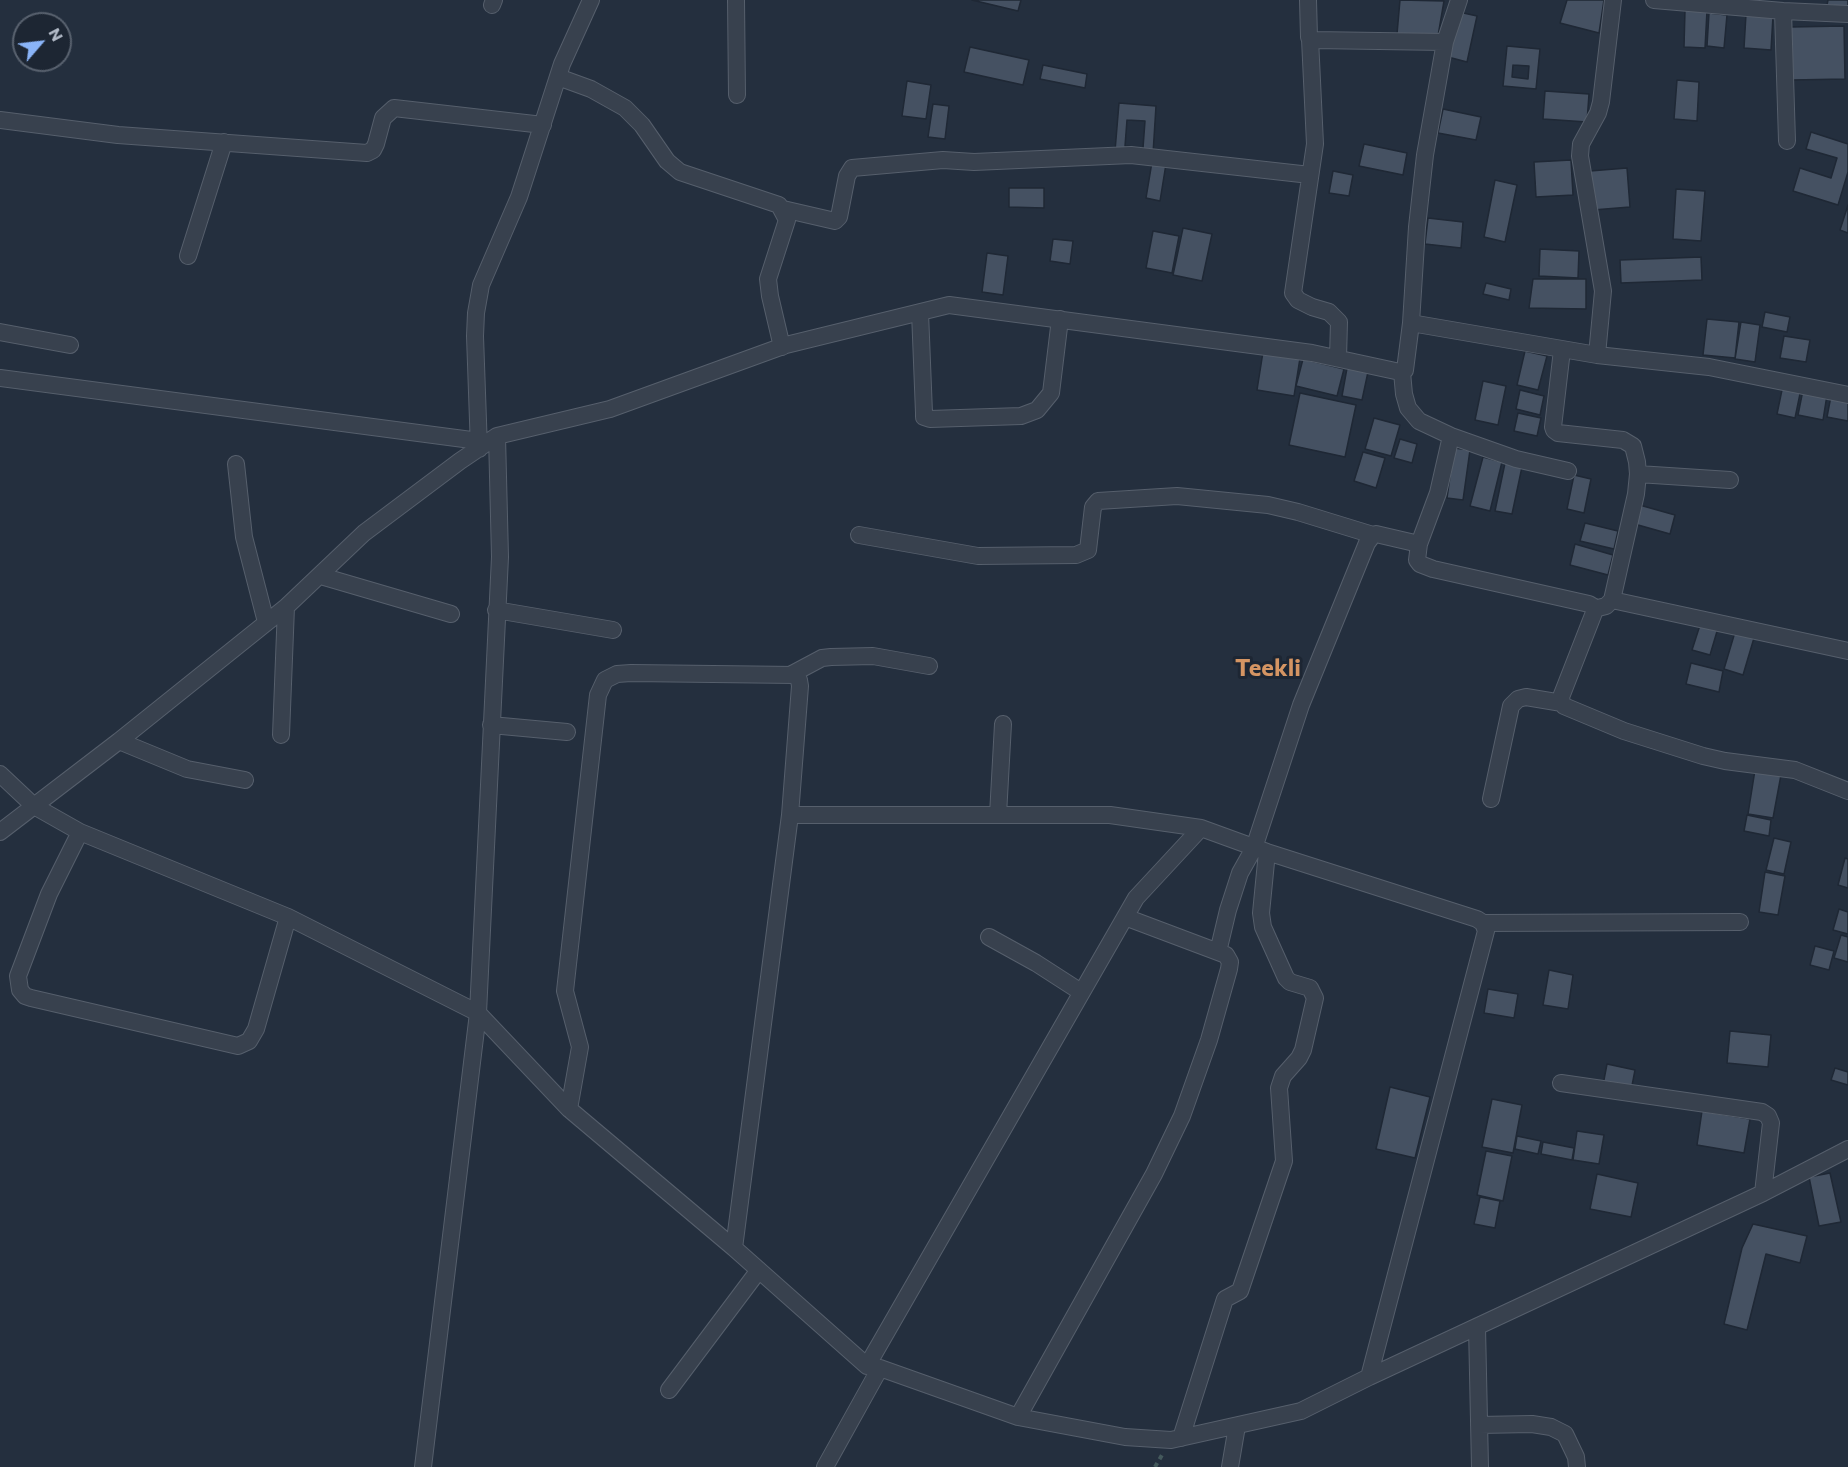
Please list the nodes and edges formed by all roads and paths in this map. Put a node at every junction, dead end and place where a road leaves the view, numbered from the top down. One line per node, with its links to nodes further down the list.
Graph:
1 (591, 0): 11 (street)
2 (736, 0): 12 (street)
3 (1308, 0): 9 (street)
4 (1459, 0): 10 (street)
5 (1613, 0): 27 (street)
6 (1654, 0): 7 (street)
7 (1783, 11): 8 (street); 15 (street)
8 (1848, 14)
9 (1310, 39): 10 (street); 17 (street)
10 (1445, 42): 22 (street)
11 (558, 77): 14 (street); 18 (street)
12 (737, 95)
13 (0, 120): 16 (street)
14 (543, 125): 16 (street); 34 (street)
15 (1787, 141)
16 (224, 142): 19 (street)
17 (1310, 175): 18 (street); 28 (street)
18 (783, 209): 25 (street)
19 (188, 256)
20 (920, 312): 21 (street); 21 (street); 25 (street)
21 (1060, 319): 28 (street)
22 (1412, 323): 26 (street); 29 (street)
23 (0, 332): 24 (street)
24 (70, 345)
25 (782, 347): 32 (street)
26 (1562, 350): 27 (street); 37 (street)
27 (1597, 355): 31 (street)
28 (1338, 358): 29 (street)
29 (1402, 372): 33 (street)
30 (0, 378): 34 (street)
31 (1848, 395)
32 (497, 436): 34 (street); 46 (street)
33 (1450, 436): 36 (street); 41 (street)
34 (479, 445): 42 (street)
35 (236, 464): 48 (street)
36 (1568, 471)
37 (1638, 474): 38 (street); 43 (street)
38 (1730, 480)
39 (859, 535): 40 (street)
40 (1373, 535): 41 (street); 69 (street)
41 (1419, 544): 45 (street)
42 (321, 576): 44 (street); 47 (street)
43 (1612, 600): 45 (street); 50 (street)
44 (286, 607): 48 (street); 57 (street)
45 (1594, 609): 53 (street)
46 (496, 610): 49 (street); 55 (street)
47 (451, 614)
48 (266, 622): 58 (street)
49 (613, 630)
50 (1848, 651)
51 (929, 666): 52 (street)
52 (792, 674): 64 (street); 79 (street)
53 (1562, 704): 61 (street); 62 (street)
54 (1003, 724): 65 (street)
55 (491, 725): 56 (street); 77 (street)
56 (567, 732)
57 (281, 735)
58 (118, 741): 60 (street); 63 (street)
59 (0, 774): 63 (street)
60 (244, 780)
61 (1848, 791)
62 (1491, 799)
63 (34, 806): 67 (street); 68 (street)
64 (790, 815): 65 (street); 82 (street)
65 (998, 815): 66 (street)
66 (1201, 828): 69 (street); 71 (street)
67 (0, 832)
68 (80, 832): 70 (street); 70 (street)
69 (1260, 850): 73 (street); 75 (street); 91 (street)
70 (288, 917): 77 (street)
71 (1125, 917): 75 (street); 76 (street)
72 (1740, 922): 73 (street)
73 (1483, 923): 86 (street)
74 (989, 937): 76 (street)
75 (1218, 952): 88 (street)
76 (1081, 992): 85 (street)
77 (478, 1013): 79 (street); 92 (street)
78 (1561, 1083): 81 (street)
79 (569, 1109): 82 (street)
80 (1848, 1149): 81 (street)
81 (1762, 1193): 84 (street)
82 (734, 1248): 83 (street)
83 (759, 1270): 85 (street); 87 (street)
84 (1477, 1327): 86 (street); 89 (street)
85 (874, 1367): 88 (street); 93 (street)
86 (1369, 1377): 90 (street)
87 (669, 1390)
88 (1018, 1417): 91 (street)
89 (1479, 1425): 95 (street); 96 (street)
90 (1237, 1426): 91 (street); 94 (street)
91 (1181, 1438)
92 (423, 1467)
93 (825, 1467)
94 (1230, 1467)
95 (1480, 1467)
96 (1577, 1467)

